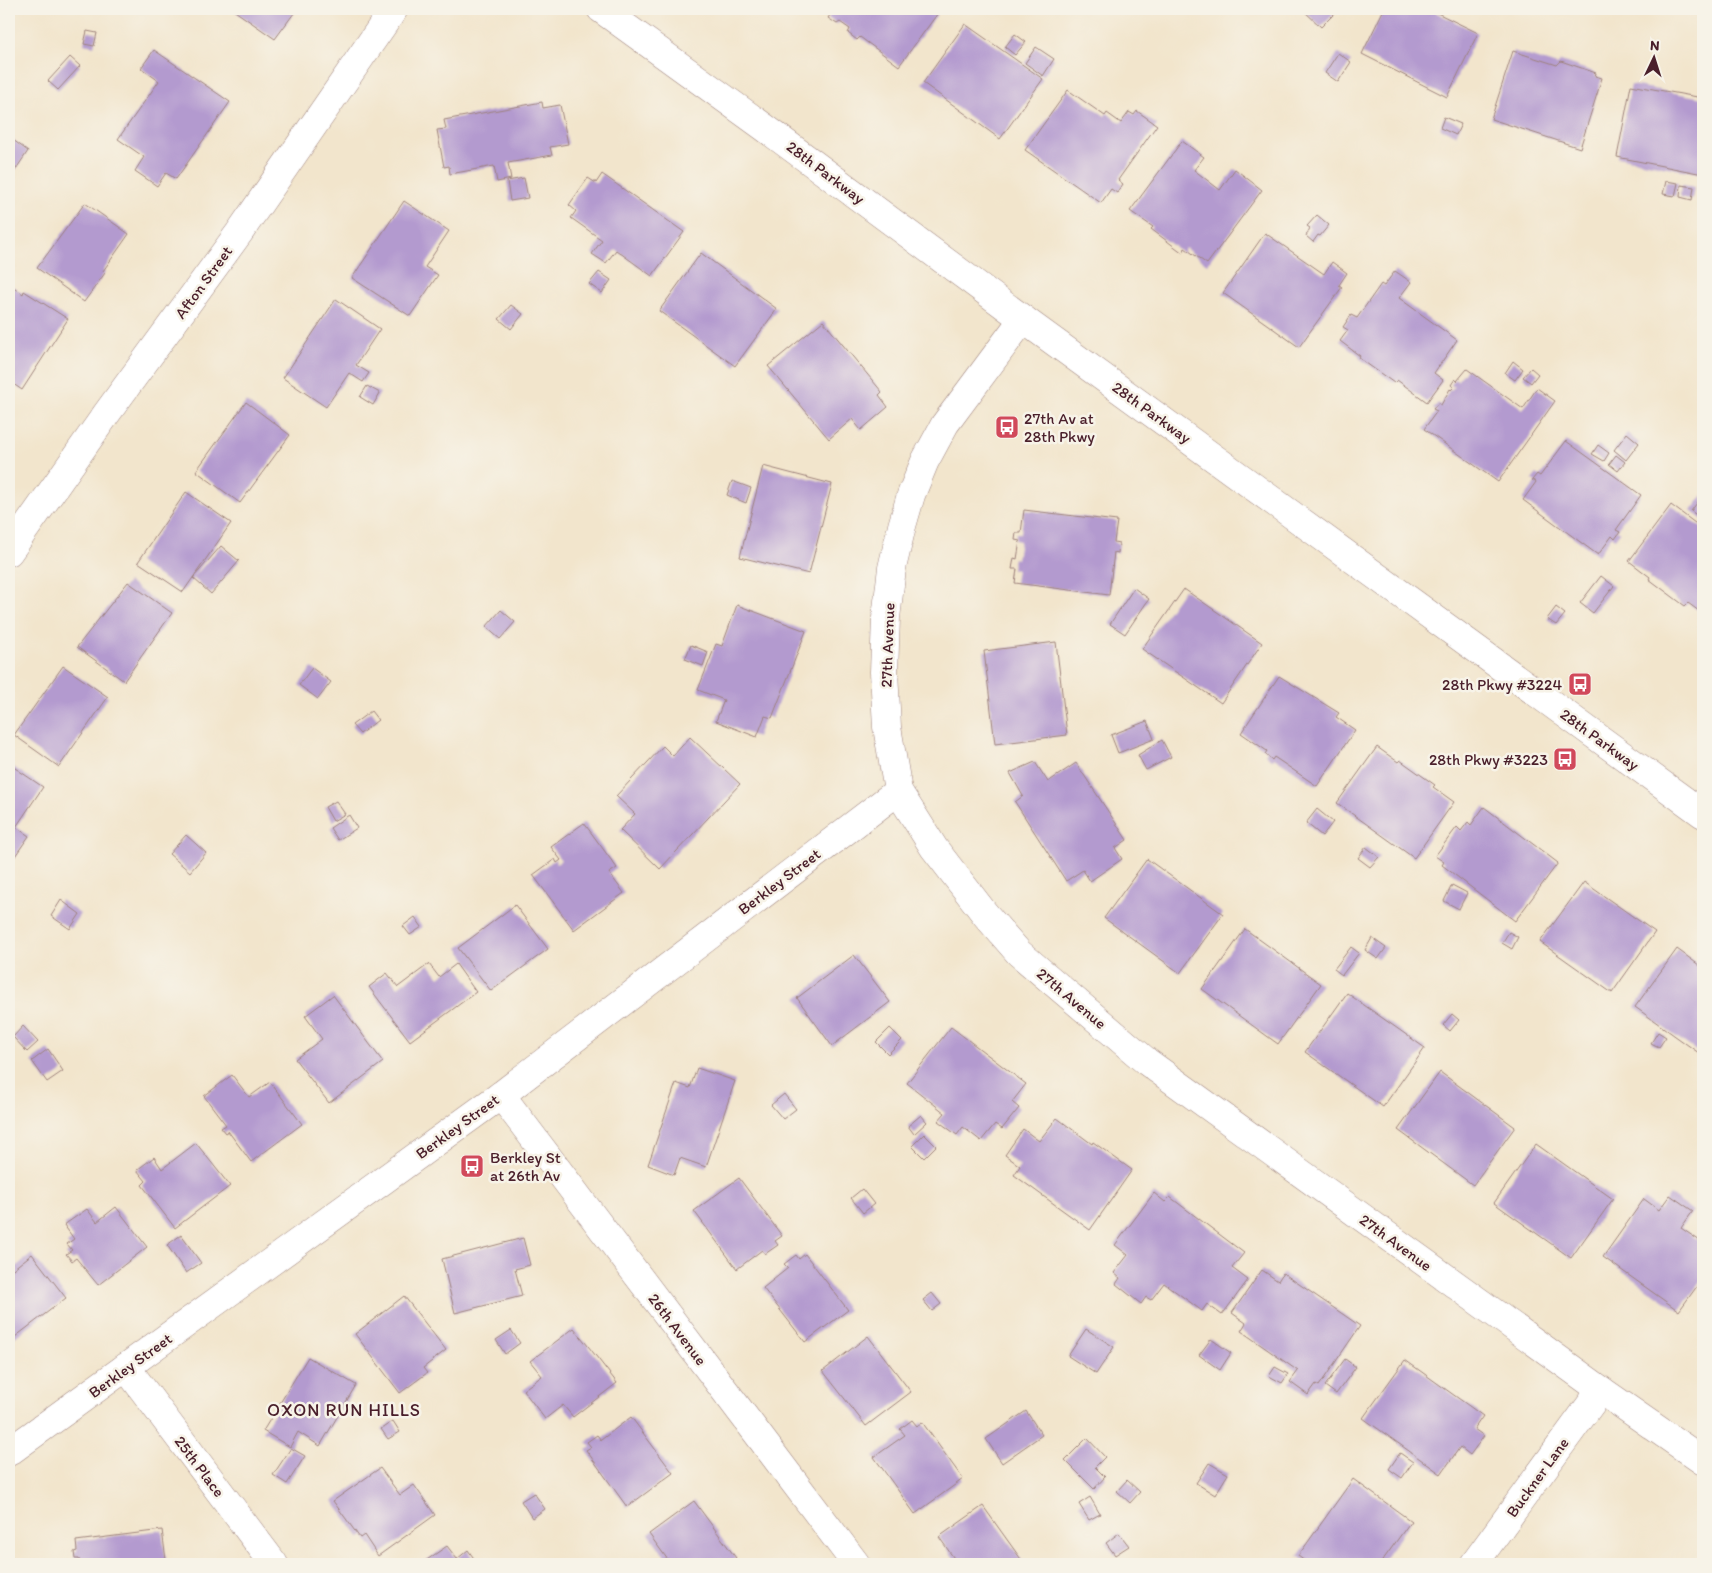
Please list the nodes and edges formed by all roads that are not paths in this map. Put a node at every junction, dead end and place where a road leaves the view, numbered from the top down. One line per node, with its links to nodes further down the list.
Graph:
1 (394, 9): 4 (street, Afton Street)
2 (601, 9): 3 (street, 28th Parkway)
3 (1023, 319): 5 (street, 27th Avenue); 6 (street, 28th Parkway)
4 (9, 552)
5 (898, 791): 7 (street, Berkley Street); 9 (street, 27th Avenue)
6 (1703, 814)
7 (501, 1095): 8 (street, Berkley Street); 13 (street, 26th Avenue)
8 (126, 1367): 10 (street, Berkley Street); 12 (street, 25th Place)
9 (1600, 1390): 11 (street, 27th Avenue); 14 (street, Buckner Lane)
10 (9, 1452)
11 (1703, 1461)
12 (274, 1564)
13 (856, 1564)
14 (1474, 1564)

